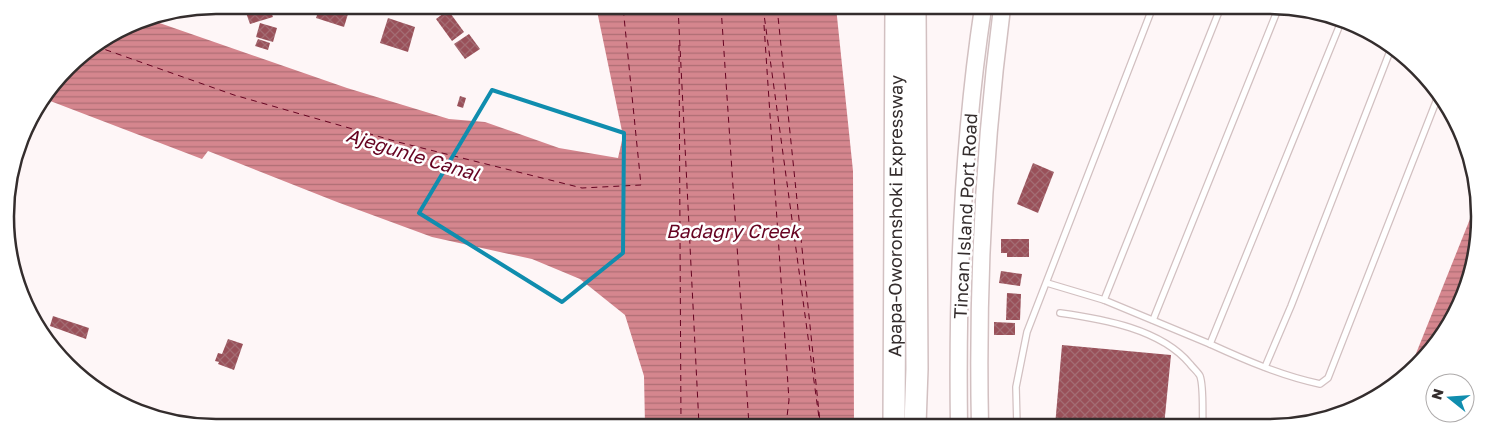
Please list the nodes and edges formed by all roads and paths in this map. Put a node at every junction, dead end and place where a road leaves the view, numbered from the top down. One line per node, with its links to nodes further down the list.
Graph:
1 (896, 14): 17 (highway, Apapa-Oworonshoki Expressway)
2 (916, 14): 18 (highway, Apapa-Oworonshoki Expressway)
3 (982, 14): 19 (street, Tincan Island Port Road)
4 (1001, 14): 20 (street, Tincan Island Port Road)
5 (1150, 14): 11 (lane)
6 (1218, 14): 12 (lane)
7 (1276, 14): 14 (lane)
8 (1338, 26): 15 (lane)
9 (1389, 54): 16 (lane)
10 (1436, 102): 16 (lane)
11 (1047, 283): 12 (lane); 21 (lane)
12 (1104, 300): 14 (lane)
13 (1060, 313): 22 (lane)
14 (1153, 320): 15 (lane)
15 (1210, 344): 16 (lane)
16 (1265, 367)
17 (894, 419)
18 (915, 419)
19 (959, 419)
20 (980, 419)
21 (1017, 419)
22 (1202, 419)

